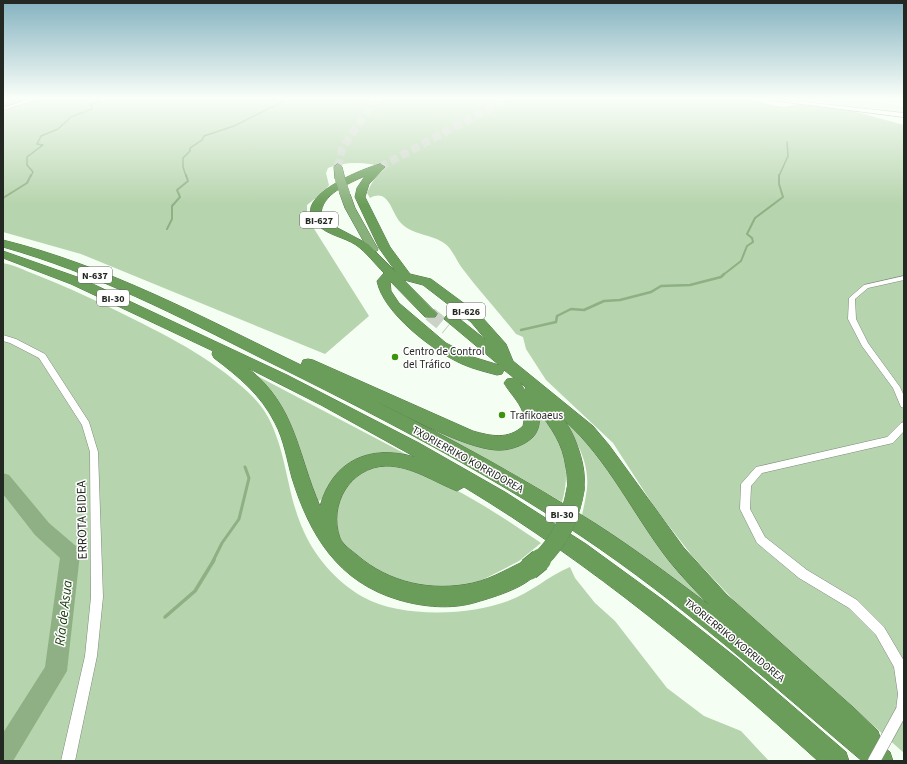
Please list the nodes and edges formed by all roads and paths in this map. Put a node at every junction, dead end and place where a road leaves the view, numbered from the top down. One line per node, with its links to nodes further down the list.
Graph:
1 (338, 167): 3 (highway, BI-626, bridge)
2 (3, 243): 8 (highway, TXORIERRIKO KORRIDOREA / N-637)
3 (373, 249): 5 (highway, BI-626); 6 (highway, BI-626)
4 (3, 254): 10 (highway, TXORIERRIKO KORRIDOREA / BI-30)
5 (390, 274): 6 (highway, BI-626); 6 (highway, BI-627); 12 (highway, BI-626)
6 (406, 277): 12 (highway, BI-626)
7 (904, 278): 14 (street)
8 (158, 301): 10 (highway, TXORIERRIKO KORRIDOREA / BI-30)
9 (449, 324): 12 (highway, BI-626)
10 (206, 332): 13 (highway); 16 (highway, TXORIERRIKO KORRIDOREA / BI-30); 17 (highway); 22 (highway, TXORIERRIKO KORRIDOREA / BI-30)
11 (3, 338): 19 (street, ERROTA BIDEA)
12 (502, 368): 13 (highway, BI-626)
13 (518, 380): 17 (highway, bridge); 23 (highway)
14 (904, 405)
15 (904, 425): 18 (street)
16 (541, 524): 17 (highway); 20 (highway, TXORIERRIKO KORRIDOREA / BI-30)
17 (334, 546)
18 (904, 694): 21 (street, bridge)
19 (68, 761)
20 (837, 761)
21 (874, 761)
22 (881, 761)
23 (889, 761)

